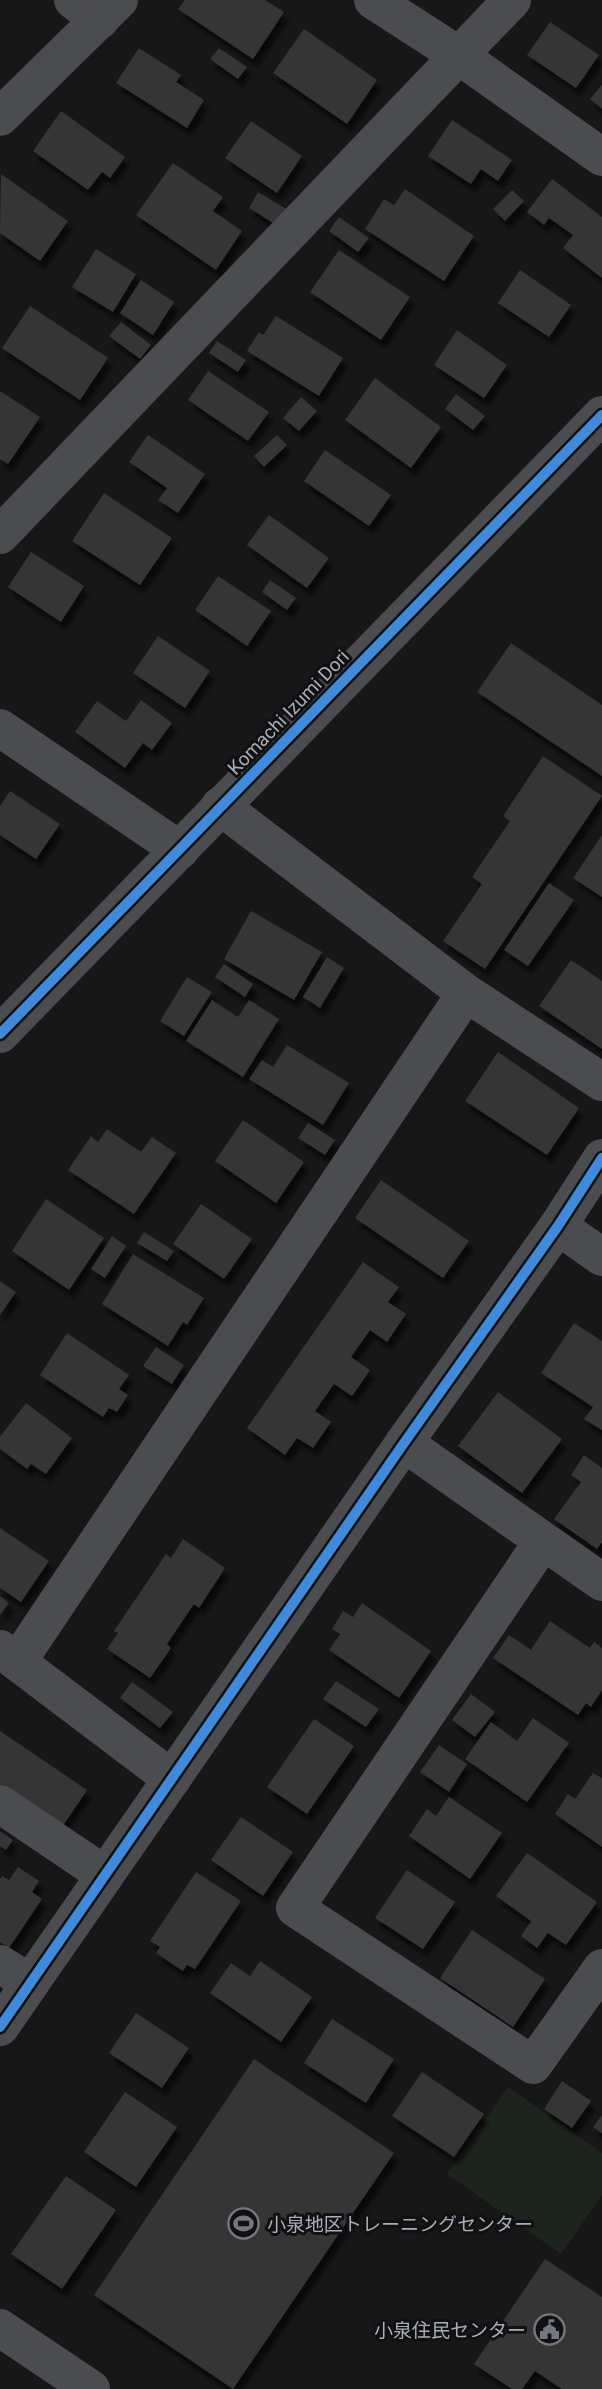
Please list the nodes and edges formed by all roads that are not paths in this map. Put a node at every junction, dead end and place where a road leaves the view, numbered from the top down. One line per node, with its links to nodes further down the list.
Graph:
1 (373, 0): 4 (street)
2 (512, 0): 4 (street)
3 (97, 7): 5 (street)
4 (458, 55): 6 (street); 8 (street)
5 (0, 117)
6 (602, 157)
7 (602, 415): 10 (street, Komachi Izumi Dori)
8 (0, 536)
9 (0, 728): 11 (street)
10 (220, 806): 11 (street, Komachi Izumi Dori); 12 (street)
11 (180, 850): 13 (street, Komachi Izumi Dori)
12 (466, 993): 14 (street); 21 (street)
13 (0, 1034)
14 (602, 1082)
15 (602, 1158): 16 (street)
16 (558, 1226): 17 (street); 18 (street)
17 (602, 1257)
18 (404, 1443): 19 (street); 22 (street)
19 (543, 1541): 20 (street); 25 (street)
20 (602, 1582)
21 (9, 1655): 22 (street)
22 (172, 1779): 24 (street)
23 (0, 1804): 24 (street)
24 (105, 1875): 26 (street)
25 (602, 1968)
26 (15, 1974): 27 (street)
27 (0, 2027)
28 (0, 2328): 29 (street)
29 (92, 2389)

